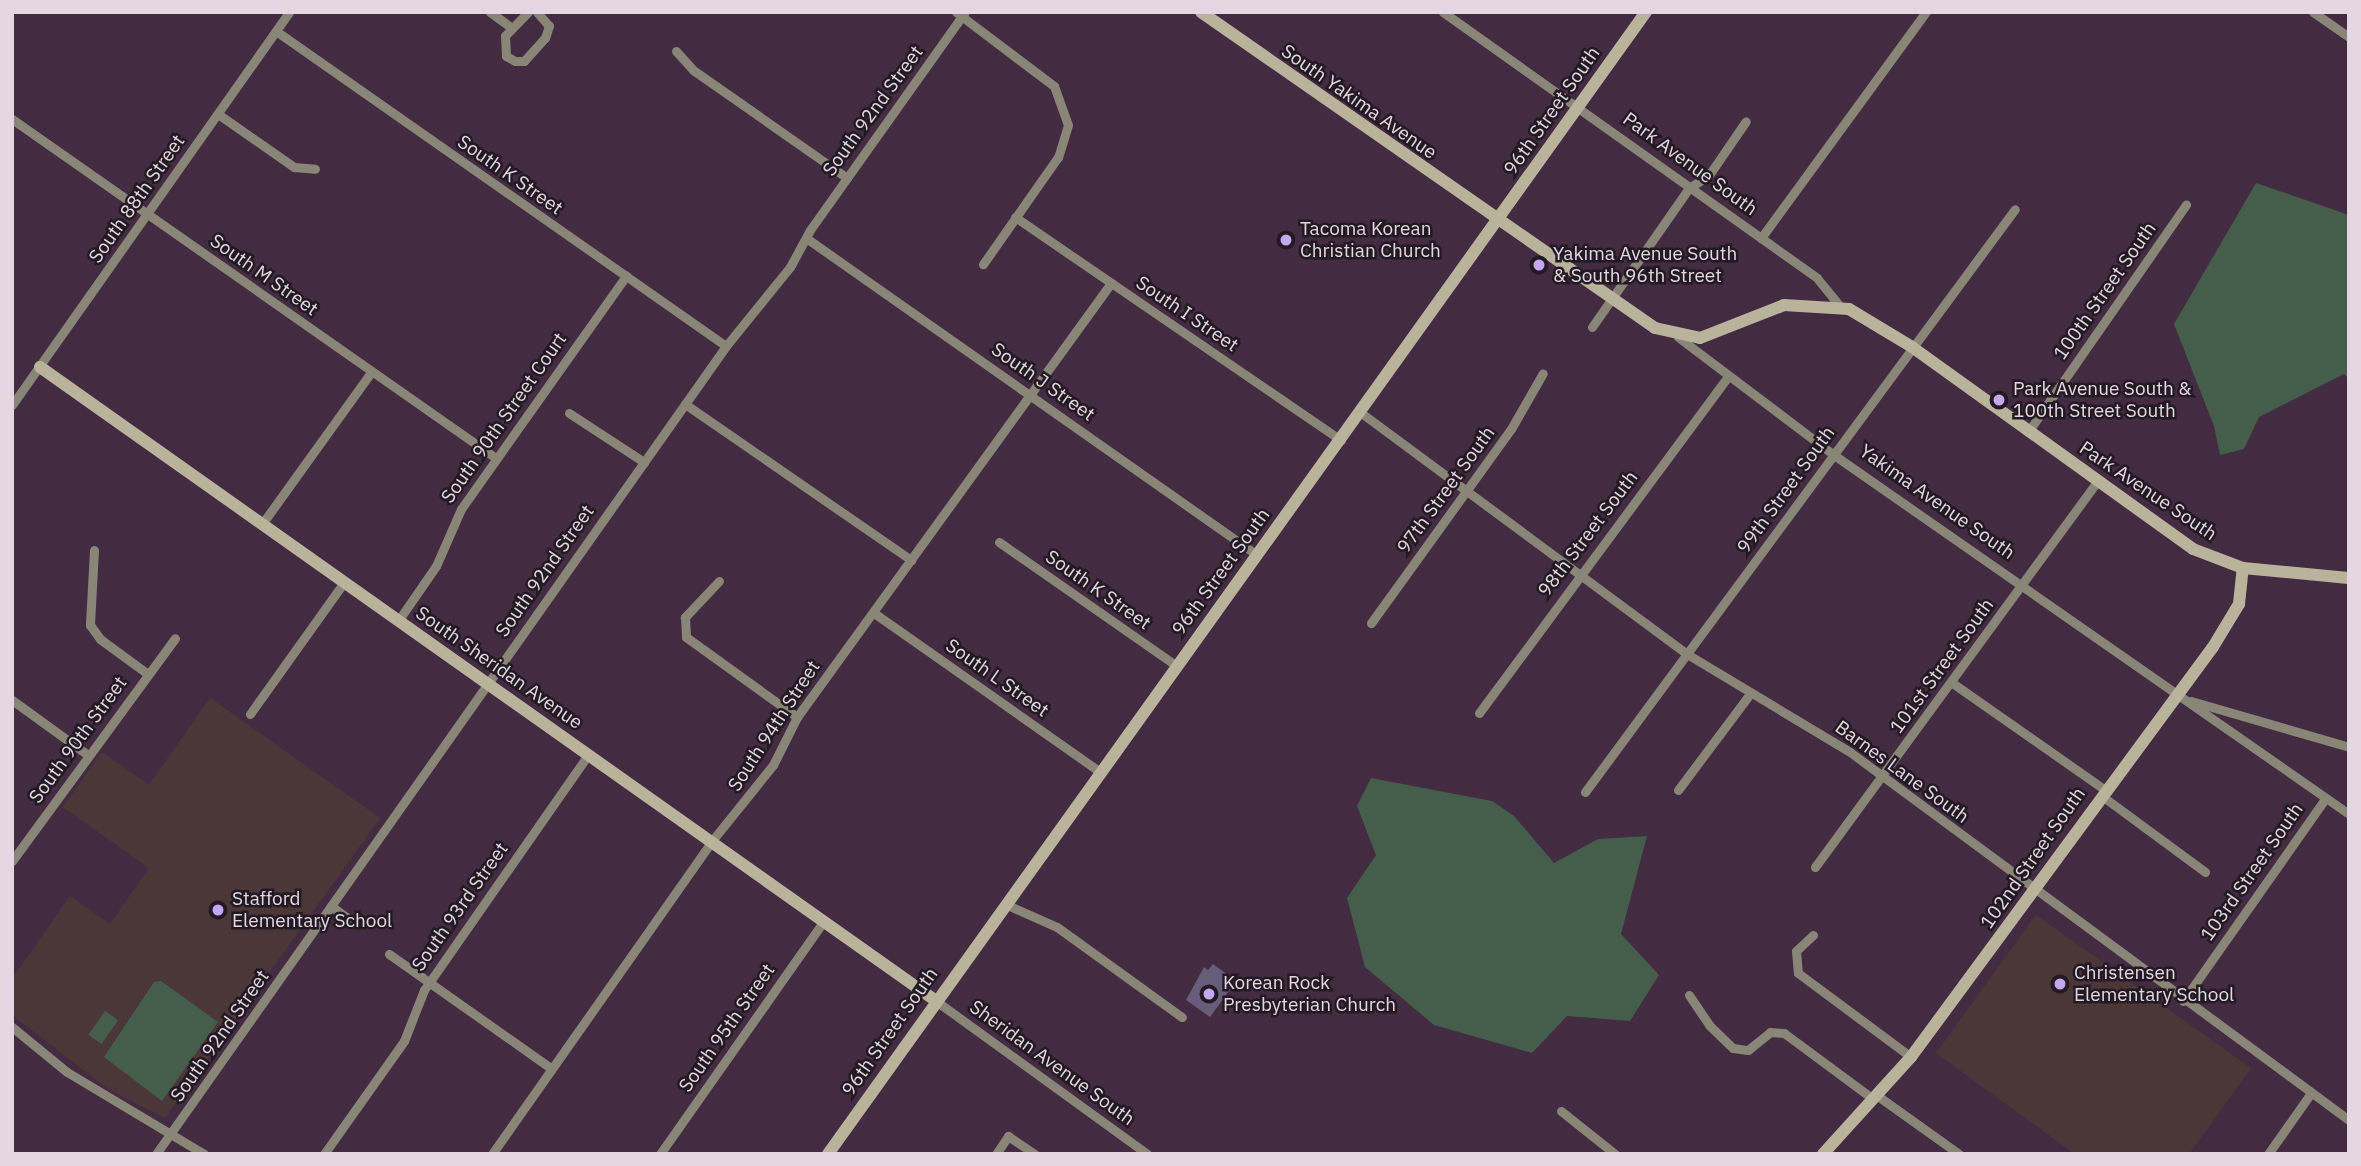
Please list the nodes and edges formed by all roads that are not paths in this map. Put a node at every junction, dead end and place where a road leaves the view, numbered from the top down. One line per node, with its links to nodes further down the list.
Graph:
1 (289, 12): 12 (street, South 88th Street)
2 (490, 12): 11 (street)
3 (528, 12): 11 (street)
4 (537, 12): 11 (street)
5 (1200, 12): 26 (main road, South Yakima Avenue)
6 (1443, 12): 15 (street, Park Avenue South)
7 (1646, 12): 15 (main road, 96th Street South)
8 (1926, 12): 27 (street)
9 (2313, 12): 13 (street)
10 (961, 14): 20 (street, South 92nd Street); 25 (street)
11 (511, 27)
12 (276, 31): 16 (street, South 88th Street); 30 (street, South K Street)
13 (2349, 37)
14 (676, 51): 20 (street)
15 (1578, 107): 21 (street, Park Avenue South); 26 (main road, 96th Street South)
16 (218, 114): 19 (street); 24 (street, South 88th Street)
17 (12, 119): 24 (street, South M Street)
18 (1746, 121): 21 (street)
19 (315, 169)
20 (847, 178): 28 (street, South 92nd Street)
21 (1689, 188): 27 (street, Park Avenue South); 32 (street)
22 (2186, 205): 47 (street, 100th Street South)
23 (2015, 209): 37 (street, 99th Street South)
24 (147, 215): 38 (street, South 88th Street); 39 (street, South M Street)
25 (1015, 217): 29 (street); 31 (street, South I Street)
26 (1496, 222): 32 (main road, Yakima Avenue South); 45 (main road, 96th Street South)
27 (1761, 238): 33 (street, Park Avenue South)
28 (809, 240): 36 (street, South 92nd Street); 42 (street, South J Street)
29 (982, 264)
30 (626, 276): 36 (street, South K Street); 50 (street, South 90th Street Court)
31 (1111, 284): 42 (street, South 94th Street); 48 (street, South I Street)
32 (1611, 300): 34 (street); 35 (main road, Yakima Avenue South)
33 (1839, 305): 35 (main road); 37 (main road, Park Avenue South)
34 (1592, 327)
35 (1678, 337): 41 (street, Yakima Avenue South)
36 (726, 346): 43 (street, South 92nd Street)
37 (1912, 347): 47 (main road, Park Avenue South); 49 (street, 99th Street South)
38 (40, 367): 44 (street, South 88th Street); 54 (main road, South Sheridan Avenue)
39 (372, 371): 50 (street, South M Street); 54 (street)
40 (1543, 373): 53 (street, 97th Street South)
41 (1727, 378): 49 (street, Yakima Avenue South); 60 (street, 98th Street South)
42 (1031, 394): 57 (street, South J Street); 58 (street, South 94th Street)
43 (685, 404): 51 (street, South 92nd Street); 58 (street)
44 (12, 405)
45 (1360, 412): 48 (main road, 96th Street South); 53 (street, Barnes Lane South)
46 (569, 413): 51 (street)
47 (2028, 432): 52 (main road, Park Avenue South)
48 (1341, 440): 57 (main road, 96th Street South)
49 (1834, 455): 64 (street, Yakima Avenue South); 69 (street, 99th Street South)
50 (496, 458): 66 (street, South 90th Street Court)
51 (644, 462): 73 (street, South 92nd Street)
52 (2096, 483): 59 (main road, Park Avenue South); 64 (street, 101st Street South)
53 (1465, 492): 60 (street, Barnes Lane South); 67 (street, 97th Street South)
54 (262, 524): 63 (main road, South Sheridan Avenue)
55 (999, 542): 70 (street, South K Street)
56 (94, 550): 71 (street, South 90th Street)
57 (1257, 555): 70 (main road, 96th Street South)
58 (911, 560): 65 (street, South 94th Street)
59 (2243, 568): 61 (main road, Park Avenue South); 74 (main road, 102nd Street South)
60 (1578, 576): 69 (street, Barnes Lane South); 78 (street, 98th Street South)
61 (2349, 578)
62 (719, 581): 80 (street)
63 (344, 582): 66 (main road, South Sheridan Avenue); 79 (street)
64 (2023, 585): 72 (street, 101st Street South); 74 (street, Yakima Avenue South)
65 (874, 613): 80 (street, South 94th Street); 84 (street, South L Street)
66 (398, 621): 73 (main road, South Sheridan Avenue)
67 (1371, 623)
68 (175, 638): 71 (street, South 90th Street)
69 (1687, 654): 75 (street, Barnes Lane South); 87 (street, 99th Street South)
70 (1177, 666): 84 (main road, 96th Street South)
71 (148, 674): 82 (street, South 90th Street)
72 (1951, 682): 85 (street, 101st Street South); 88 (street)
73 (487, 683): 83 (main road, South Sheridan Avenue); 97 (street, South 92nd Street)
74 (2179, 692): 77 (street, Yakima Avenue South); 88 (main road, 102nd Street South)
75 (1749, 695): 85 (street, Barnes Lane South); 86 (street)
76 (12, 700): 82 (street)
77 (2191, 701): 81 (street); 89 (street, Yakima Avenue South)
78 (1479, 713)
79 (250, 714)
80 (797, 717): 91 (street, South 94th Street)
81 (2349, 747)
82 (88, 755): 92 (street, South 90th Street)
83 (588, 755): 91 (main road, South Sheridan Avenue); 102 (street, South 93rd Street)
84 (1100, 772): 96 (main road, 96th Street South)
85 (1884, 777): 93 (street, 101st Street South); 95 (street, Barnes Lane South)
86 (1678, 790)
87 (1585, 792)
88 (2103, 793): 94 (street); 95 (main road, 102nd Street South)
89 (2325, 799): 90 (street, Yakima Avenue South); 105 (street, 103rd Street South)
90 (2349, 814)
91 (710, 842): 99 (main road, South Sheridan Avenue); 109 (street, South 94th Street)
92 (12, 861)
93 (1815, 867)
94 (2205, 872)
95 (2035, 891): 105 (street, Barnes Lane South); 108 (main road, 102nd Street South)
96 (1005, 904): 104 (main road, 96th Street South); 106 (street)
97 (331, 906): 98 (street); 114 (street, South 92nd Street)
98 (352, 920)
99 (823, 922): 104 (main road, South Sheridan Avenue); 119 (street, South 95th Street)
100 (1813, 935): 108 (street)
101 (389, 954): 102 (street)
102 (429, 982): 109 (street); 117 (street, South 93rd Street)
103 (1689, 995): 111 (street)
104 (936, 1001): 120 (main road, 96th Street South); 123 (street, Sheridan Avenue South)
105 (2183, 1001): 110 (street, Barnes Lane South)
106 (1182, 1017)
107 (12, 1027): 114 (street)
108 (1911, 1057): 111 (main road, 102nd Street South)
109 (552, 1069): 118 (street, South 94th Street)
110 (2311, 1093): 113 (street, Barnes Lane South); 127 (street)
111 (1874, 1096): 125 (main road, 102nd Street South); 126 (street)
112 (1561, 1111): 124 (street)
113 (2349, 1120)
114 (173, 1132): 115 (street, South 92nd Street); 116 (street)
115 (156, 1154)
116 (204, 1154)
117 (324, 1154)
118 (492, 1154)
119 (660, 1154)
120 (828, 1154)
121 (996, 1154): 122 (street)
122 (1035, 1154)
123 (1147, 1154)
124 (1615, 1154)
125 (1823, 1154)
126 (1959, 1154)
127 (2268, 1154)

